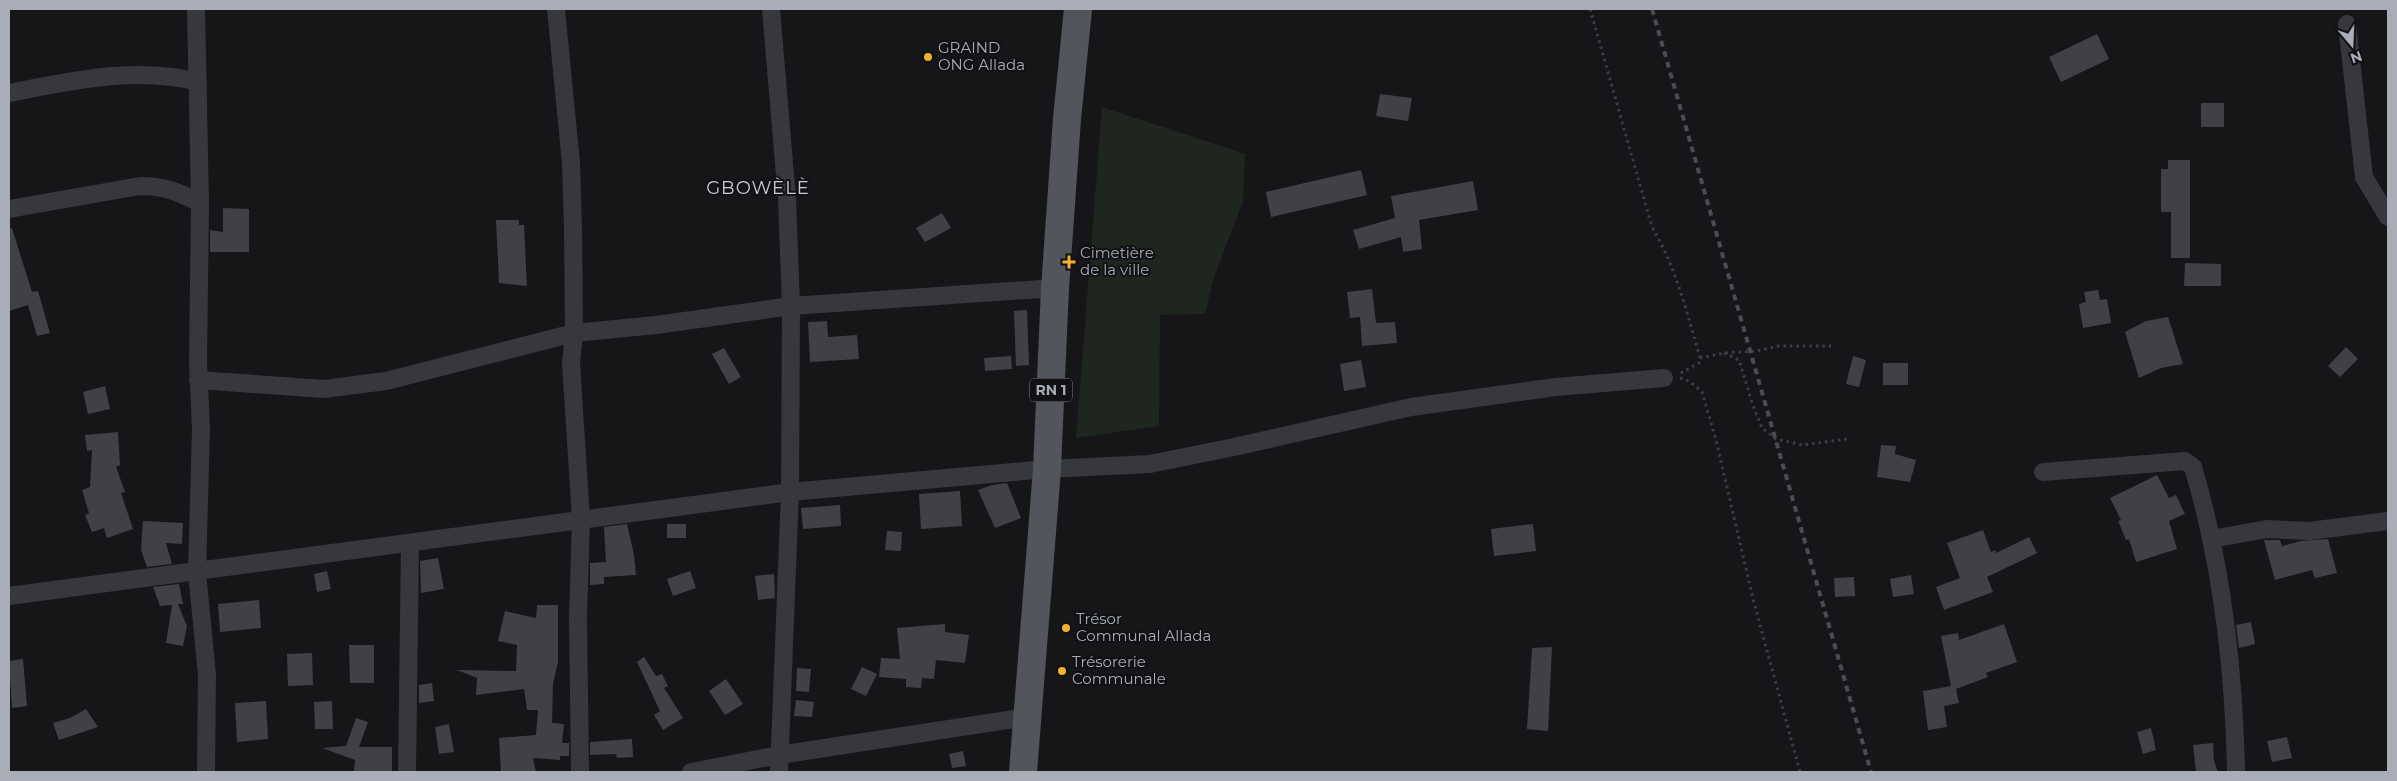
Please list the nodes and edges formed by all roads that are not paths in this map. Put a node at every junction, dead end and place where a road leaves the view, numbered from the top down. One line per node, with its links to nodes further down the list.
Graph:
1 (196, 9): 6 (street)
2 (556, 9): 13 (street)
3 (771, 9): 12 (street)
4 (1078, 9): 11 (main road, RN 1)
5 (2347, 24): 10 (street)
6 (198, 82): 7 (street); 8 (street)
7 (9, 93)
8 (200, 203): 9 (street); 15 (street)
9 (9, 209)
10 (2387, 211)
11 (1055, 288): 12 (street); 16 (main road, RN 1)
12 (791, 306): 13 (street); 18 (street)
13 (574, 333): 15 (street); 19 (street)
14 (1664, 378): 16 (street)
15 (198, 380): 23 (street)
16 (1047, 469): 18 (street); 25 (main road, RN 1)
17 (2043, 472): 21 (street)
18 (790, 492): 19 (street); 26 (street)
19 (581, 519): 22 (street); 29 (street)
20 (2388, 521): 21 (street)
21 (2211, 539): 32 (street)
22 (410, 543): 23 (street); 28 (street)
23 (197, 572): 24 (street); 27 (street)
24 (9, 596)
25 (1027, 717): 26 (street); 31 (main road, RN 1)
26 (779, 764): 30 (street)
27 (206, 772)
28 (407, 772)
29 (580, 772)
30 (691, 772)
31 (1023, 772)
32 (2236, 772)

